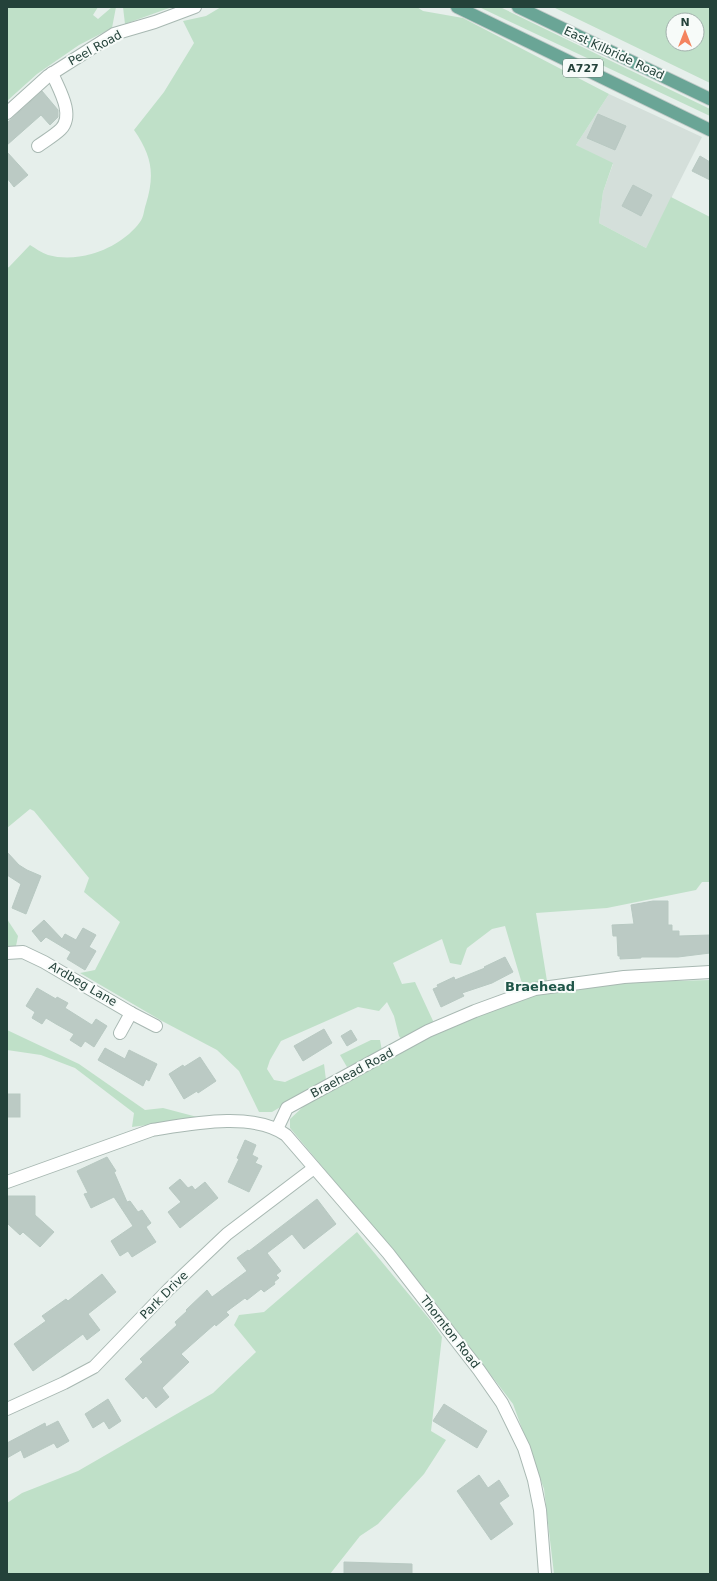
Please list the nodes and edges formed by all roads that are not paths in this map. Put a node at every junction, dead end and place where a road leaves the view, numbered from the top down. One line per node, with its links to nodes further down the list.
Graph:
1 (195, 7): 4 (street, Peel Road)
2 (457, 7): 7 (main road, A727)
3 (518, 7): 5 (main road, East Kilbride Road / A727)
4 (52, 73): 6 (street, Peel Road); 8 (street)
5 (710, 98)
6 (7, 113)
7 (710, 130)
8 (38, 146)
9 (7, 953): 11 (street, Ardbeg Lane)
10 (710, 972): 14 (street, Braehead Road)
11 (131, 1013): 12 (street, Ardbeg Lane); 13 (street)
12 (156, 1026)
13 (120, 1033)
14 (277, 1129): 15 (street, Thornton Road); 16 (street)
15 (314, 1168): 17 (street, Park Drive); 18 (street, Thornton Road)
16 (7, 1182)
17 (7, 1409)
18 (545, 1574)

